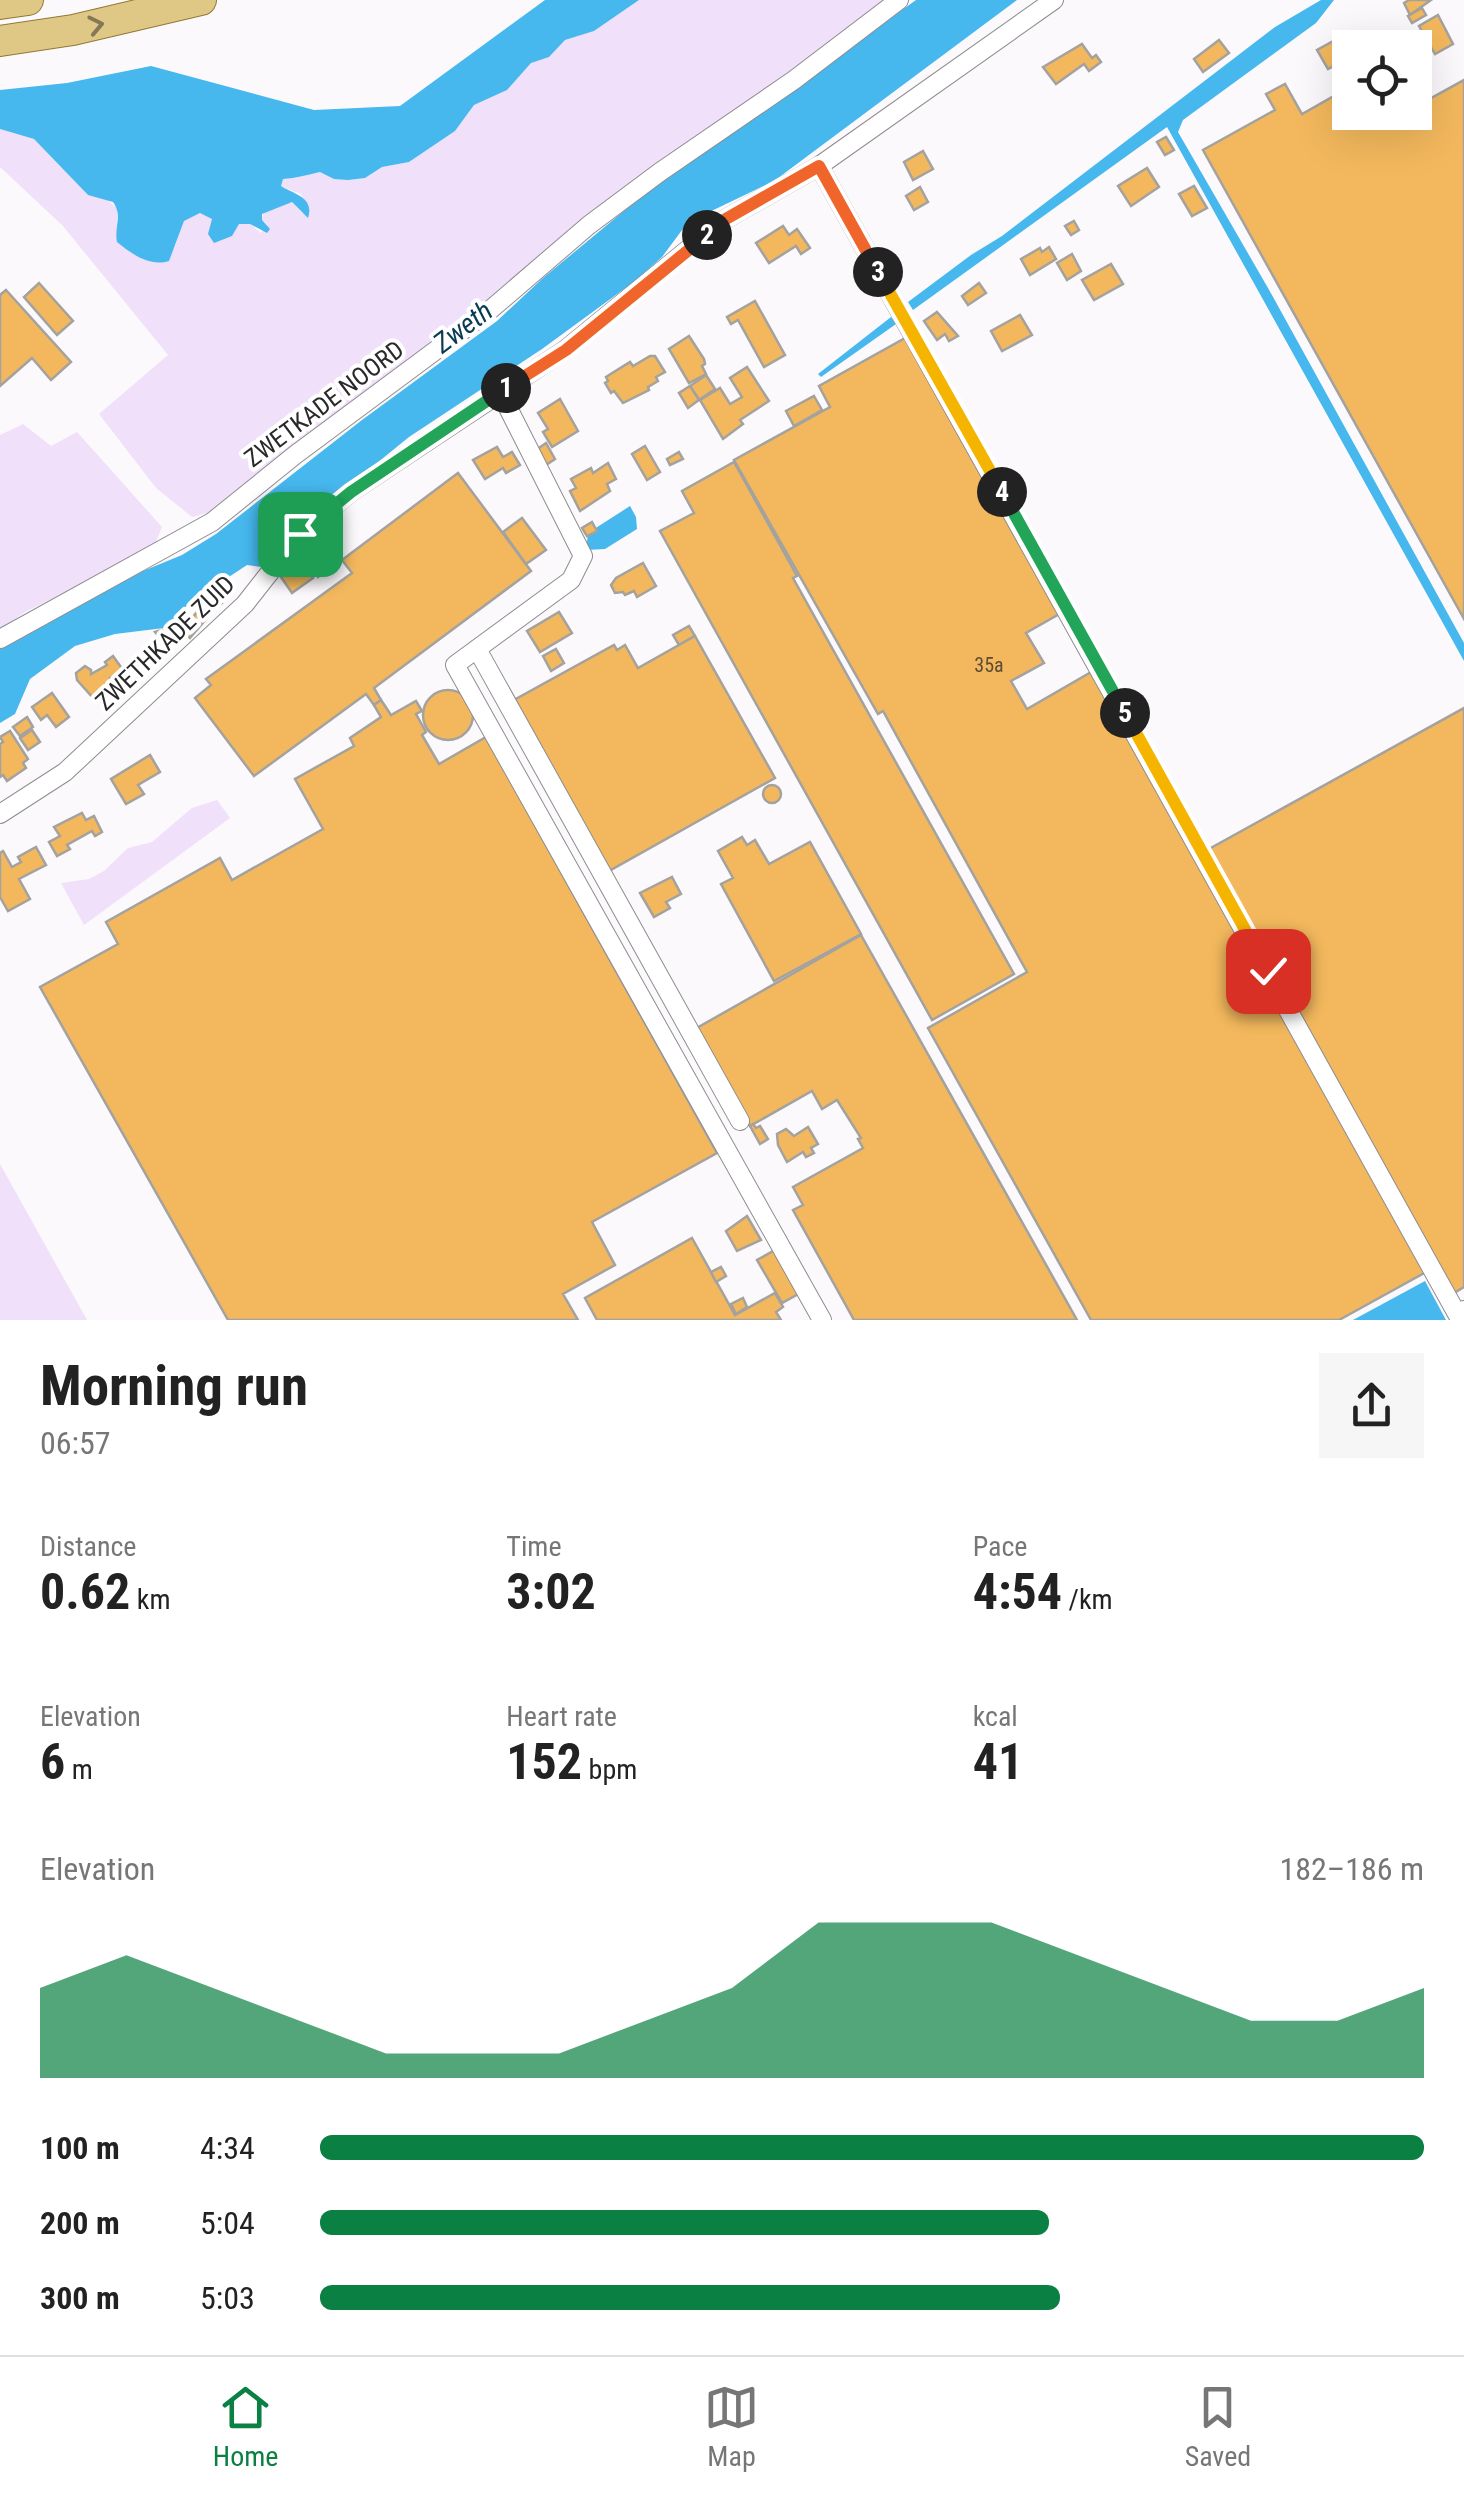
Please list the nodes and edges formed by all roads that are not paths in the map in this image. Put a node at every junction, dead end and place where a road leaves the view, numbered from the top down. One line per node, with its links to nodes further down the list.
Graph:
1 (28, 0): 5 (main road)
2 (201, 0): 6 (main road, one-way to 2)
3 (899, 0): 9 (street, ZWETKADE NOORD)
4 (1054, 0): 7 (street, ZWETHKADE ZUID)
5 (0, 4)
6 (0, 41)
7 (819, 166): 8 (street, ZWETHKADE ZUID); 13 (street)
8 (500, 392): 10 (street); 11 (street, ZWETHKADE ZUID)
9 (0, 639)
10 (477, 649): 12 (street); 14 (street)
11 (0, 814)
12 (740, 1122)
13 (1464, 1310)
14 (822, 1320)

